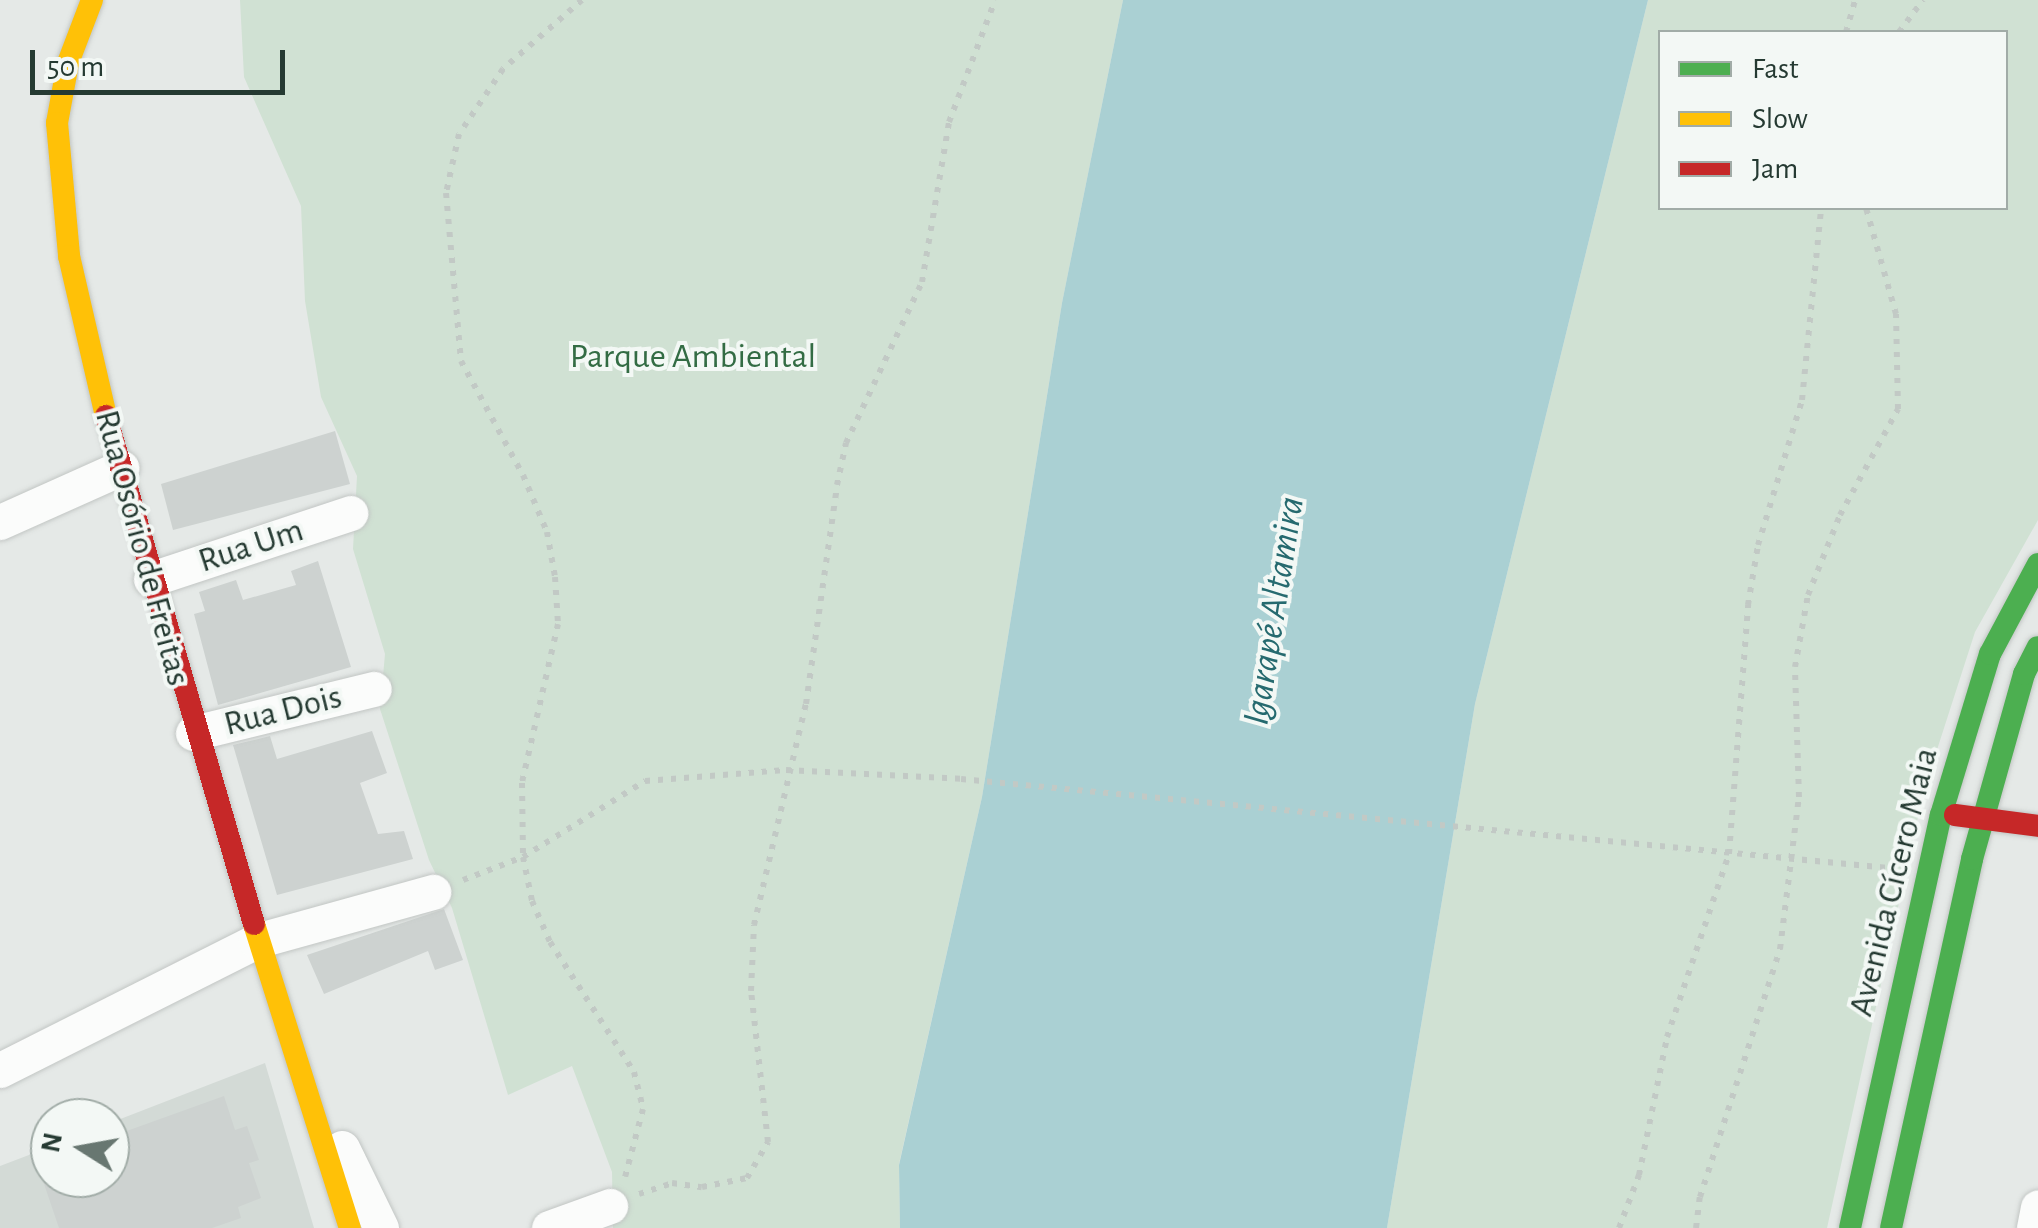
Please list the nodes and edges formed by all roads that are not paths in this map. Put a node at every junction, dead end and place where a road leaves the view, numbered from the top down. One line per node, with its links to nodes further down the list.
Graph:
1 (92, 0): 2 (street, Rua Osório de Freitas)
2 (121, 468): 4 (street); 6 (street, Rua Osório de Freitas)
3 (350, 513): 6 (street, Rua Um)
4 (0, 522)
5 (2038, 564): 10 (street, Avenida Cícero Maia)
6 (151, 580): 9 (street, Rua Osório de Freitas)
7 (2038, 647): 11 (street, Avenida Cícero Maia)
8 (374, 690): 9 (street, Rua Dois)
9 (193, 733): 14 (street, Rua Osório de Freitas)
10 (1941, 815): 11 (street); 22 (street, Avenida Cícero Maia)
11 (1985, 815): 12 (street); 23 (street, Avenida Cícero Maia)
12 (2038, 826)
13 (433, 892): 14 (street)
14 (256, 941): 15 (street); 16 (street, Rua Osório de Freitas)
15 (0, 1070)
16 (309, 1084): 19 (street, Rua Osório de Freitas); 20 (street, Rua Osório de Freitas)
17 (612, 1205): 21 (street)
18 (2038, 1208): 24 (street)
19 (350, 1228)
20 (381, 1228)
21 (549, 1228)
22 (1850, 1228)
23 (1891, 1228)
24 (2034, 1228)

